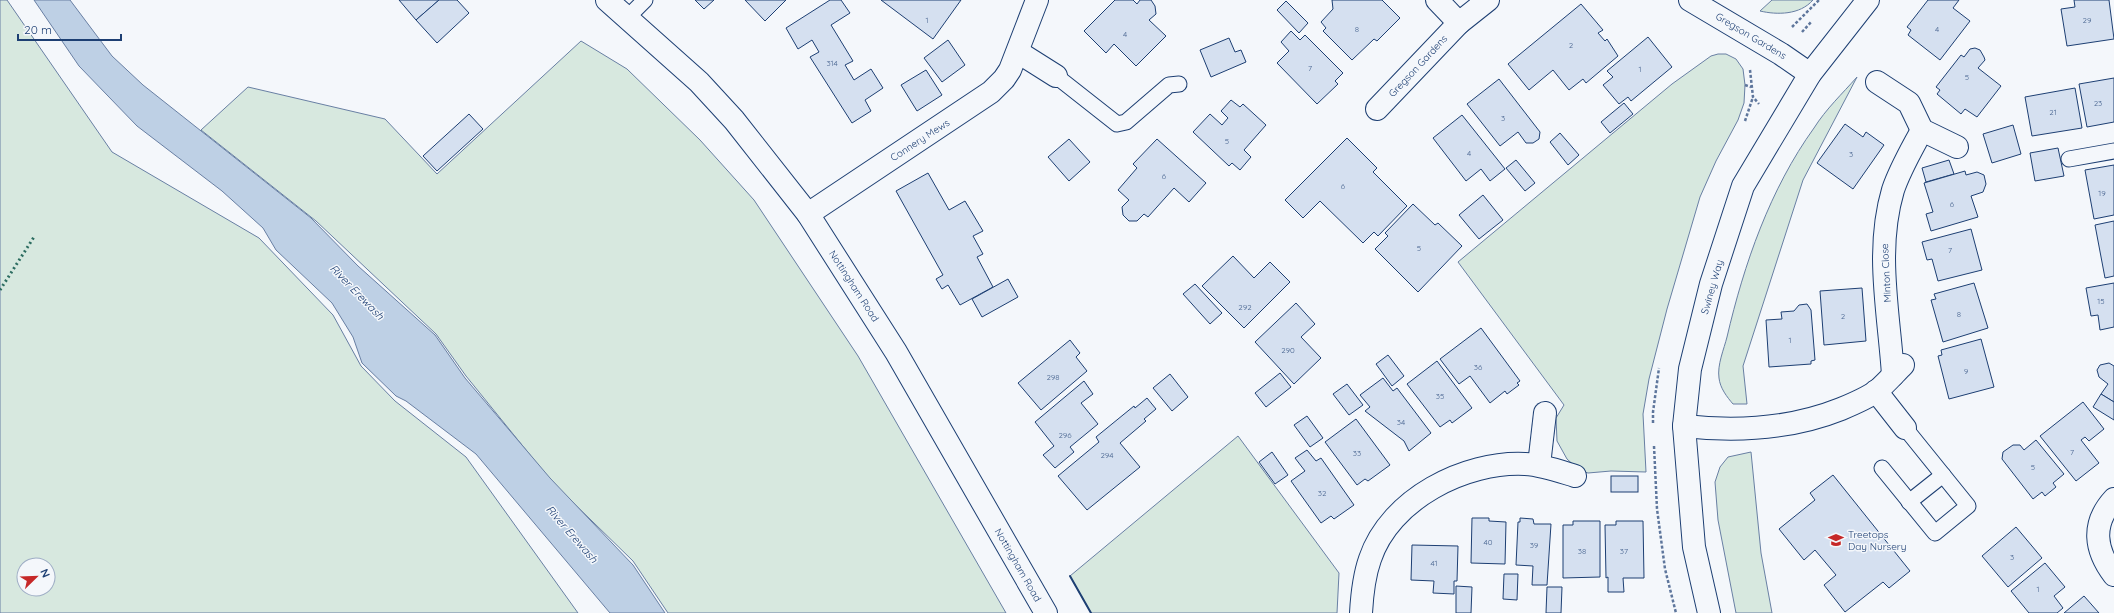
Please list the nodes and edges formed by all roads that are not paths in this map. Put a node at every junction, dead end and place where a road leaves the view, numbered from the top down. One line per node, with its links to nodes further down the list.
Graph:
1 (607, 0): 8 (street, Nottingham Road)
2 (645, 0): 8 (lane)
3 (1037, 0): 10 (street, Connery Mews)
4 (1437, 0): 9 (street)
5 (1488, 0): 9 (street, Gregson Gardens)
6 (1690, 0): 11 (street, Gregson Gardens)
7 (1868, 0): 11 (street, Swiney Way)
8 (627, 18): 20 (street, Nottingham Road)
9 (1459, 23): 15 (street, Gregson Gardens)
10 (1018, 52): 12 (street); 20 (street, Connery Mews)
11 (1810, 74): 23 (street, Swiney Way)
12 (1056, 76): 14 (lane)
13 (1877, 82): 16 (street)
14 (1179, 84)
15 (1378, 109)
16 (1922, 130): 17 (street); 21 (street, Minton Close)
17 (1957, 147)
18 (2114, 151): 19 (lane)
19 (2069, 159)
20 (808, 214): 32 (street, Nottingham Road)
21 (1876, 391): 23 (street, Minton Close); 24 (street)
22 (1545, 413): 25 (street)
23 (1684, 426): 34 (street, Swiney Way)
24 (1905, 428): 27 (lane)
25 (1539, 466): 28 (street); 33 (street)
26 (1882, 468): 30 (lane)
27 (1943, 475): 30 (lane); 30 (lane)
28 (1575, 476)
29 (2114, 499): 31 (street)
30 (1910, 502)
31 (2114, 575)
32 (1046, 613)
33 (1361, 613)
34 (1709, 613)

